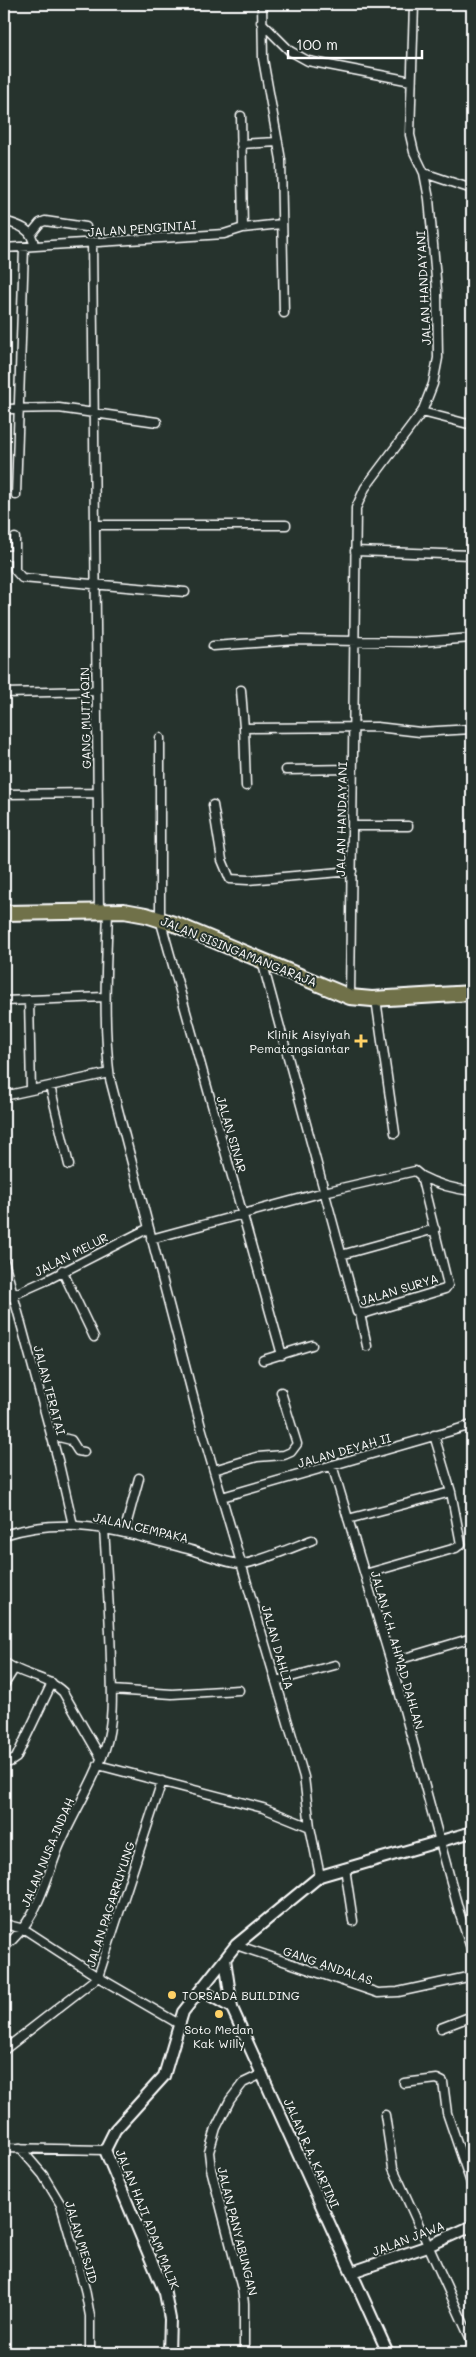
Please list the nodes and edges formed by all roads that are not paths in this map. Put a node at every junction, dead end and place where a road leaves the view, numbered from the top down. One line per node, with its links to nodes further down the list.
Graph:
1 (262, 4): 3 (street)
2 (414, 4): 4 (street, JALAN HANDAYANI)
3 (262, 22): 4 (street); 6 (street)
4 (410, 81): 8 (street, JALAN HANDAYANI)
5 (241, 116): 7 (street)
6 (278, 142): 7 (street); 11 (street)
7 (241, 144): 13 (street)
8 (424, 174): 9 (street); 22 (street, JALAN HANDAYANI)
9 (472, 189)
10 (4, 221): 14 (street)
11 (282, 224): 13 (street, JALAN PENGINTAI); 19 (street)
12 (86, 227): 14 (street)
13 (243, 228): 15 (street, JALAN PENGINTAI)
14 (31, 234): 16 (street)
15 (92, 242): 16 (street, JALAN PENGINTAI); 23 (street, GANG MUTTAQIN)
16 (34, 246): 17 (street, JALAN PENGINTAI)
17 (24, 247): 18 (street, JALAN PENGINTAI); 20 (street)
18 (4, 248)
19 (284, 313)
20 (19, 408): 21 (street); 23 (street); 26 (street)
21 (4, 409)
22 (422, 412): 25 (street); 30 (street, JALAN HANDAYANI)
23 (94, 414): 24 (street); 27 (street, GANG MUTTAQIN)
24 (157, 422)
25 (472, 425)
26 (16, 495)
27 (95, 524): 28 (street); 34 (street, GANG MUTTAQIN)
28 (286, 525)
29 (15, 538): 32 (street)
30 (355, 551): 33 (street); 37 (street, JALAN HANDAYANI)
31 (4, 555): 32 (street)
32 (14, 555): 34 (street)
33 (472, 555)
34 (95, 585): 35 (street); 40 (street, GANG MUTTAQIN)
35 (185, 592)
36 (472, 638): 37 (street)
37 (354, 641): 38 (street); 42 (street, JALAN HANDAYANI)
38 (214, 646)
39 (241, 690): 43 (street)
40 (96, 691): 41 (street); 49 (street, GANG MUTTAQIN)
41 (4, 693)
42 (353, 727): 43 (street); 44 (street); 46 (street, JALAN HANDAYANI)
43 (244, 728): 48 (street)
44 (472, 728)
45 (160, 738): 57 (street, JALAN SINAR)
46 (352, 769): 47 (street); 52 (street, JALAN HANDAYANI)
47 (286, 770)
48 (246, 786)
49 (97, 792): 50 (street); 55 (street, GANG MUTTAQIN)
50 (4, 794)
51 (213, 805): 54 (street)
52 (352, 826): 53 (street); 54 (street, JALAN HANDAYANI)
53 (408, 826)
54 (352, 871): 60 (street, JALAN HANDAYANI)
55 (103, 912): 56 (highway, JALAN SISINGAMANGARAJA); 57 (highway, JALAN SISINGAMANGARAJA); 61 (street, GANG MUTTAQIN)
56 (4, 913)
57 (160, 919): 58 (highway, JALAN SISINGAMANGARAJA); 74 (street, JALAN SINAR)
58 (262, 960): 60 (highway, JALAN SISINGAMANGARAJA); 73 (street, JALAN SURYA)
59 (472, 994): 62 (highway, JALAN SISINGAMANGARAJA)
60 (350, 996): 62 (highway, JALAN SISINGAMANGARAJA)
61 (105, 997): 63 (street); 65 (street, GANG MUTTAQIN)
62 (376, 999): 69 (street)
63 (29, 1000): 64 (street); 67 (street)
64 (4, 1001)
65 (109, 1073): 66 (street); 75 (street, GANG MUTTAQIN)
66 (50, 1086): 67 (street); 70 (street)
67 (31, 1090): 68 (street)
68 (4, 1096)
69 (395, 1133)
70 (69, 1165)
71 (421, 1176): 72 (street); 73 (street); 76 (street, JALAN SURYA)
72 (472, 1191)
73 (324, 1192): 74 (street); 78 (street, JALAN SURYA)
74 (242, 1214): 77 (street); 87 (street, JALAN SINAR)
75 (149, 1228): 77 (street, JALAN DAHLIA); 80 (street, JALAN MELUR)
76 (435, 1229): 78 (street); 83 (street, JALAN SURYA)
77 (152, 1239): 95 (street, JALAN DAHLIA)
78 (342, 1255): 83 (street, JALAN SURYA)
79 (4, 1261): 81 (street, JALAN TERATAI)
80 (62, 1270): 81 (street, JALAN MELUR); 84 (street)
81 (13, 1295): 82 (street, JALAN MELUR); 91 (street, JALAN TERATAI)
82 (4, 1299)
83 (360, 1314): 86 (street)
84 (94, 1337)
85 (312, 1345): 87 (street)
86 (367, 1346)
87 (282, 1355): 88 (street)
88 (264, 1360)
89 (281, 1392): 95 (street)
90 (472, 1425): 92 (street, JALAN DEYAH II)
91 (51, 1435): 93 (street); 100 (street, JALAN TERATAI)
92 (434, 1435): 94 (street, JALAN DEYAH II); 97 (street)
93 (84, 1452)
94 (332, 1465): 98 (street, JALAN DEYAH II); 99 (street, JALAN K.H. AHMAD DAHLAN)
95 (214, 1470): 98 (street, JALAN DAHLIA)
96 (139, 1478): 102 (street)
97 (451, 1492): 99 (street); 106 (street)
98 (222, 1497): 105 (street, JALAN DAHLIA)
99 (348, 1519): 106 (street, JALAN K.H. AHMAD DAHLAN)
100 (73, 1525): 101 (street, JALAN CEMPAKA); 103 (street, JALAN CEMPAKA)
101 (104, 1529): 102 (street, JALAN CEMPAKA); 115 (street)
102 (124, 1533): 105 (street, JALAN CEMPAKA)
103 (4, 1535)
104 (312, 1540): 105 (street)
105 (243, 1564): 112 (street, JALAN DAHLIA)
106 (365, 1574): 109 (street, JALAN K.H. AHMAD DAHLAN)
107 (472, 1638): 109 (street)
108 (4, 1662): 111 (street)
109 (390, 1662): 122 (street, JALAN K.H. AHMAD DAHLAN)
110 (335, 1665): 112 (street)
111 (14, 1669): 113 (street); 114 (street)
112 (276, 1680): 120 (street, JALAN DAHLIA)
113 (52, 1682): 117 (street); 118 (street)
114 (4, 1685)
115 (112, 1690): 116 (street); 118 (street)
116 (239, 1690)
117 (4, 1760)
118 (100, 1761): 119 (street); 127 (street, JALAN NUSA INDAH)
119 (162, 1781): 120 (street); 133 (street, JALAN PAGARRUYUNG)
120 (310, 1827): 124 (street, JALAN DAHLIA)
121 (472, 1832): 122 (street)
122 (441, 1841): 123 (street); 130 (street, JALAN K.H. AHMAD DAHLAN)
123 (345, 1868): 124 (street); 125 (street)
124 (320, 1876): 128 (street, JALAN HAJI ADAM MALIK)
125 (353, 1921)
126 (4, 1924): 127 (street)
127 (24, 1928): 129 (street, JALAN NUSA INDAH); 133 (street)
128 (236, 1945): 131 (street, JALAN HAJI ADAM MALIK); 132 (street, GANG ANDALAS)
129 (4, 1947)
130 (472, 1951)
131 (225, 1960): 134 (street, JALAN HAJI ADAM MALIK); 135 (street, JALAN R.A. KARTINI)
132 (472, 1976)
133 (98, 1977): 137 (street); 139 (street, JALAN PAGARRUYUNG)
134 (201, 1990): 135 (street); 137 (street, JALAN HAJI ADAM MALIK)
135 (232, 2008): 140 (street, JALAN R.A. KARTINI)
136 (472, 2016): 138 (street)
137 (179, 2024): 145 (street, JALAN HAJI ADAM MALIK)
138 (441, 2028)
139 (4, 2050)
140 (262, 2074): 149 (street, JALAN R.A. KARTINI); 153 (street, JALAN PANYABUNGAN)
141 (404, 2083): 146 (street)
142 (385, 2115): 148 (street)
143 (4, 2148): 144 (street)
144 (20, 2148): 145 (street); 151 (street, JALAN MESJID)
145 (105, 2150): 152 (street, JALAN HAJI ADAM MALIK)
146 (472, 2186)
147 (472, 2226): 148 (street, JALAN JAWA)
148 (428, 2246): 149 (street, JALAN JAWA); 150 (street)
149 (352, 2272): 154 (street, JALAN R.A. KARTINI)
150 (472, 2342)
151 (90, 2353)
152 (169, 2353)
153 (244, 2353)
154 (388, 2353)

